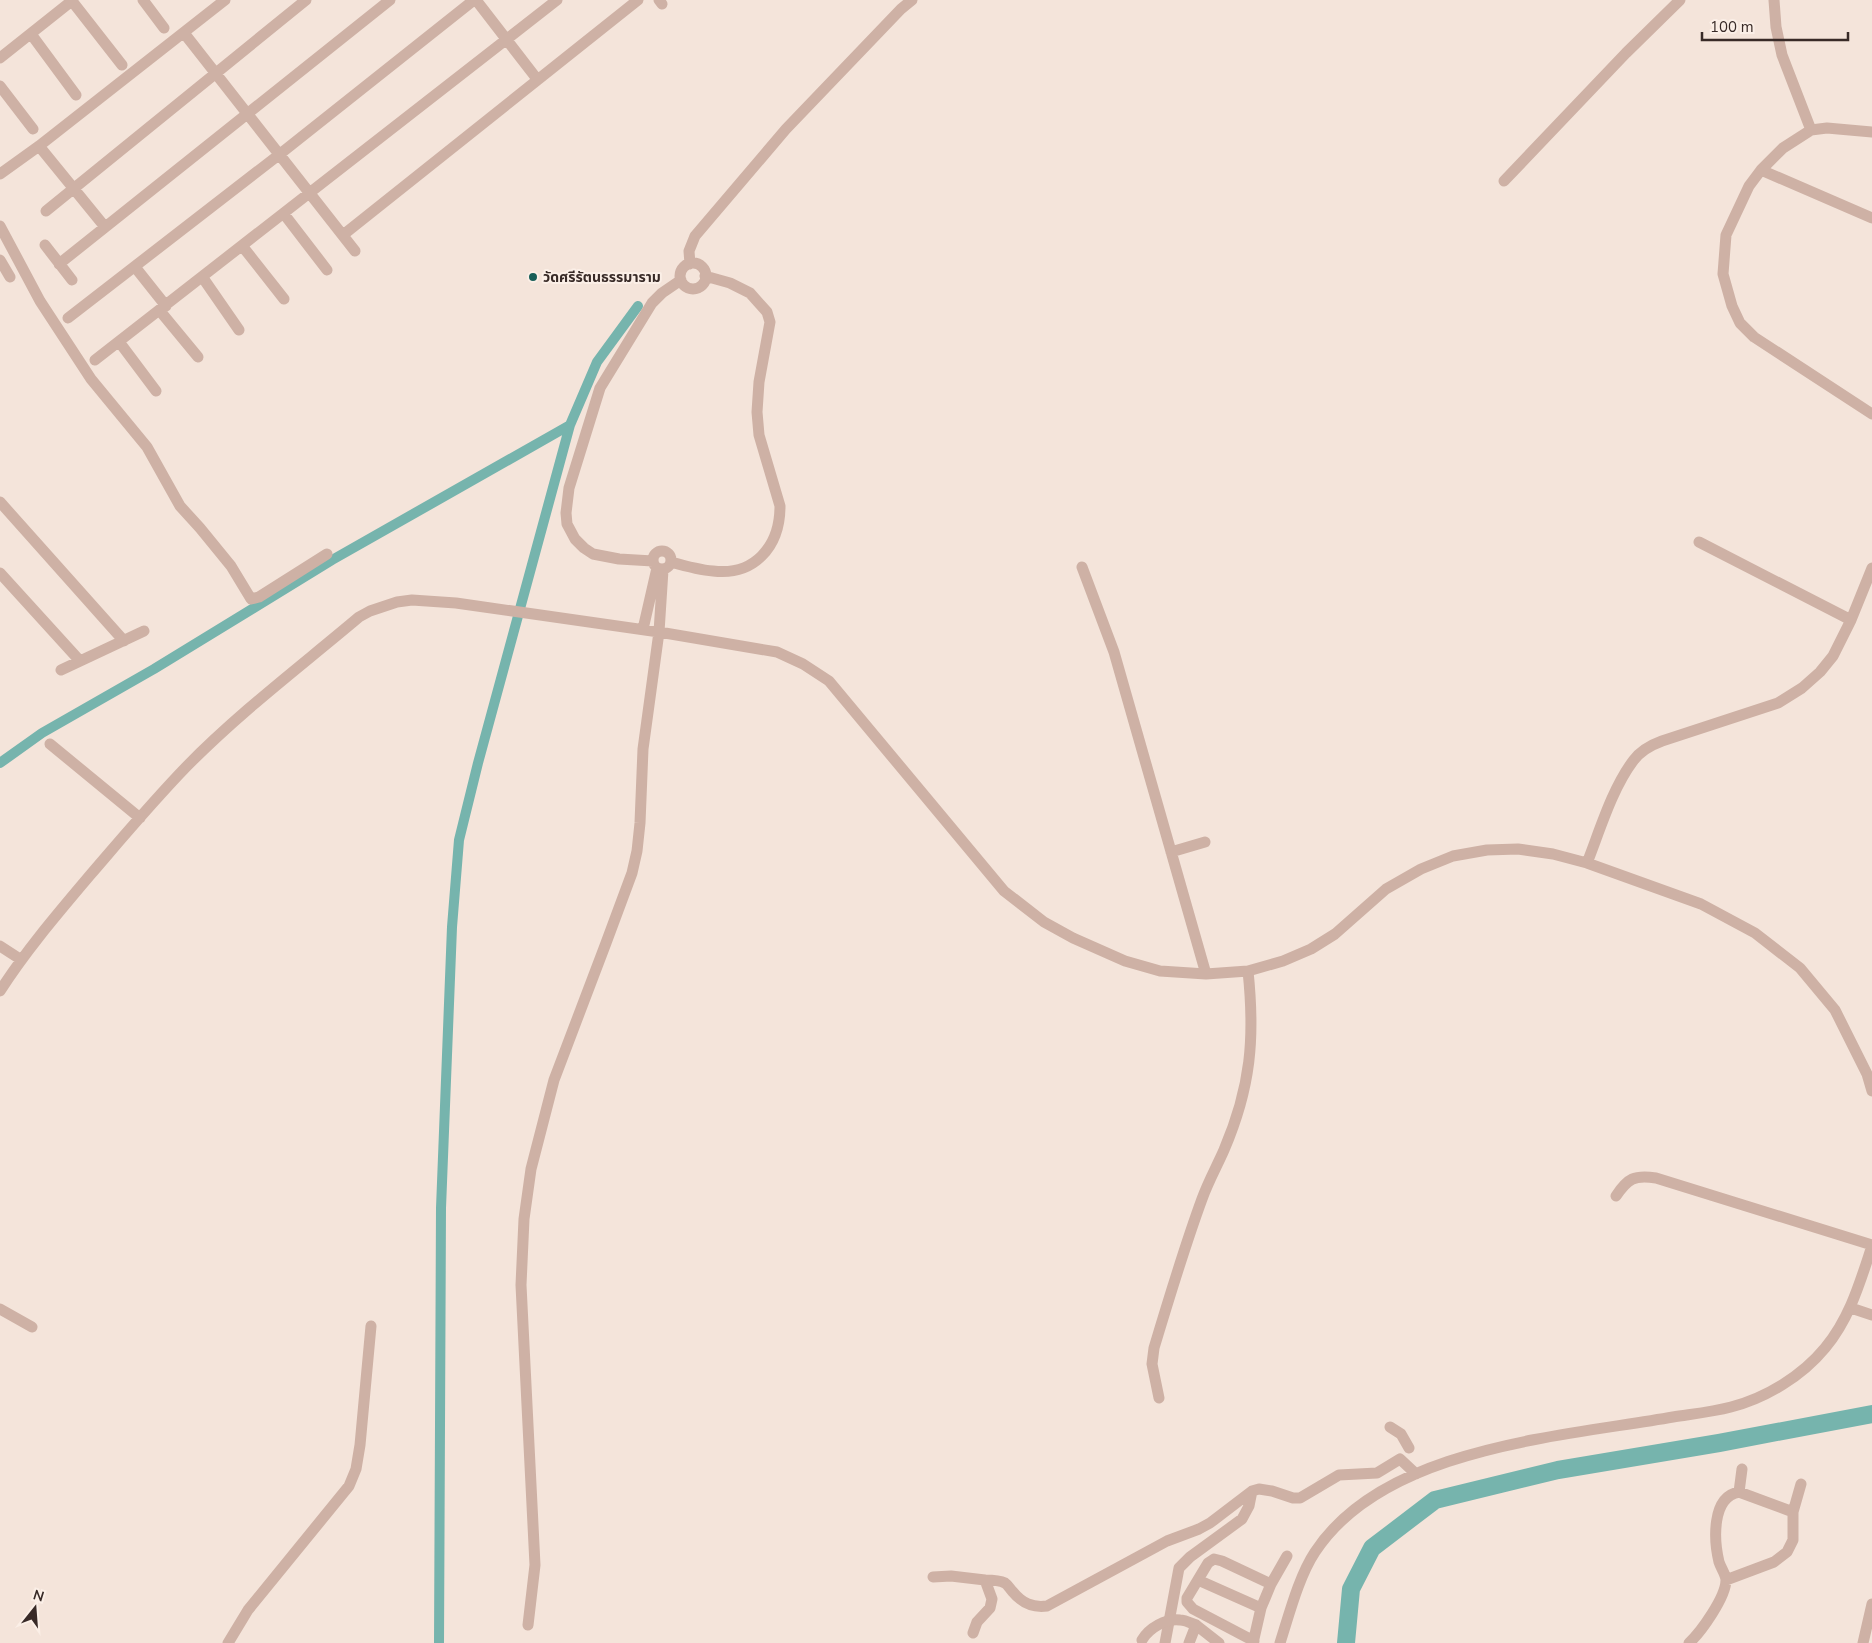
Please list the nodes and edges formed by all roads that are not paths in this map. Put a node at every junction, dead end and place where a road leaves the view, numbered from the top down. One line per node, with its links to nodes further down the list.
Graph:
1 (72, 0): 14 (street); 17 (street)
2 (143, 0): 12 (street)
3 (225, 0): 13 (street)
4 (306, 0): 18 (street)
5 (390, 0): 22 (street)
6 (475, 0): 15 (street); 27 (street)
7 (557, 0): 15 (street)
8 (638, 0): 19 (street)
9 (912, 0): 44 (street)
10 (1680, 0): 30 (street)
11 (1774, 0): 24 (street)
12 (164, 28)
13 (184, 33): 18 (street); 26 (street)
14 (31, 34): 16 (street); 21 (street)
15 (507, 40): 19 (street); 32 (street)
16 (0, 58)
17 (122, 65)
18 (215, 72): 22 (street); 31 (street)
19 (537, 79): 38 (street)
20 (0, 86): 23 (street)
21 (76, 95)
22 (247, 113): 27 (street); 37 (street)
23 (33, 129)
24 (1811, 130): 25 (street); 28 (street)
25 (1872, 132)
26 (40, 146): 29 (street); 31 (street)
27 (280, 154): 32 (street); 45 (street)
28 (1761, 170): 35 (street); 60 (street)
29 (0, 174)
30 (1504, 181)
31 (75, 188): 33 (street); 37 (street)
32 (311, 194): 34 (street); 38 (street)
33 (46, 211)
34 (284, 214): 40 (street); 46 (street)
35 (1872, 218)
36 (0, 226): 63 (street)
37 (105, 227): 43 (street)
38 (343, 235): 41 (street)
39 (46, 245): 43 (street)
40 (243, 246): 49 (street); 52 (street)
41 (355, 251)
42 (0, 260): 48 (street)
43 (59, 264): 50 (street)
44 (690, 264): 47 (street); 51 (street)
45 (135, 267): 53 (street); 54 (street)
46 (327, 270)
47 (705, 276): 51 (street); 64 (street)
48 (10, 277)
49 (203, 278): 53 (street); 55 (street)
50 (72, 280)
51 (680, 280): 64 (street)
52 (284, 299)
53 (163, 309): 56 (street); 57 (street)
54 (68, 318)
55 (239, 330)
56 (120, 342): 58 (street); 59 (street)
57 (198, 357)
58 (95, 360)
59 (156, 391)
60 (1872, 414)
61 (0, 502): 74 (street)
62 (1698, 542): 70 (street)
63 (327, 554)
64 (661, 565): 68 (street); 69 (street)
65 (1082, 567): 80 (street)
66 (1872, 568): 70 (street)
67 (0, 573): 75 (street)
68 (650, 596): 69 (street); 71 (street)
69 (662, 598): 73 (street)
70 (1851, 620): 81 (street)
71 (643, 630): 73 (street); 78 (street)
72 (144, 631): 74 (street)
73 (659, 632): 85 (street); 113 (street)
74 (124, 641): 75 (street)
75 (80, 662): 76 (street)
76 (61, 670)
77 (50, 744): 78 (street)
78 (140, 818): 83 (street)
79 (1205, 842): 80 (street)
80 (1171, 852): 85 (street)
81 (1587, 863): 84 (street); 87 (street)
82 (0, 946): 83 (street)
83 (20, 959): 86 (street)
84 (1248, 971): 85 (street); 96 (street)
85 (1206, 974)
86 (0, 991)
87 (1869, 1073): 88 (street)
88 (1872, 1091)
89 (1616, 1196): 90 (street)
90 (1872, 1246): 91 (street)
91 (1851, 1308): 93 (street); 100 (street)
92 (0, 1309): 95 (street)
93 (1872, 1315)
94 (371, 1326): 118 (street)
95 (32, 1327)
96 (1158, 1398)
97 (1390, 1428): 98 (street)
98 (1409, 1448)
99 (1742, 1469): 103 (street)
100 (1416, 1474): 102 (street); 122 (street)
101 (1801, 1484): 104 (street)
102 (1252, 1490): 107 (street); 119 (street)
103 (1739, 1492): 104 (street); 109 (street)
104 (1793, 1512): 109 (street)
105 (1288, 1556): 110 (street)
106 (933, 1578): 107 (street)
107 (985, 1580): 115 (street)
108 (1198, 1580): 110 (street); 112 (street); 117 (street)
109 (1726, 1580): 123 (street)
110 (1271, 1584): 112 (street)
111 (1872, 1604): 124 (street)
112 (1261, 1608): 117 (street)
113 (528, 1625)
114 (1196, 1625): 116 (street, bridge); 120 (street); 121 (street)
115 (973, 1632)
116 (1142, 1640)
117 (1254, 1642)
118 (228, 1643)
119 (1165, 1643)
120 (1189, 1643)
121 (1219, 1643)
122 (1280, 1643)
123 (1689, 1643)
124 (1863, 1643)

